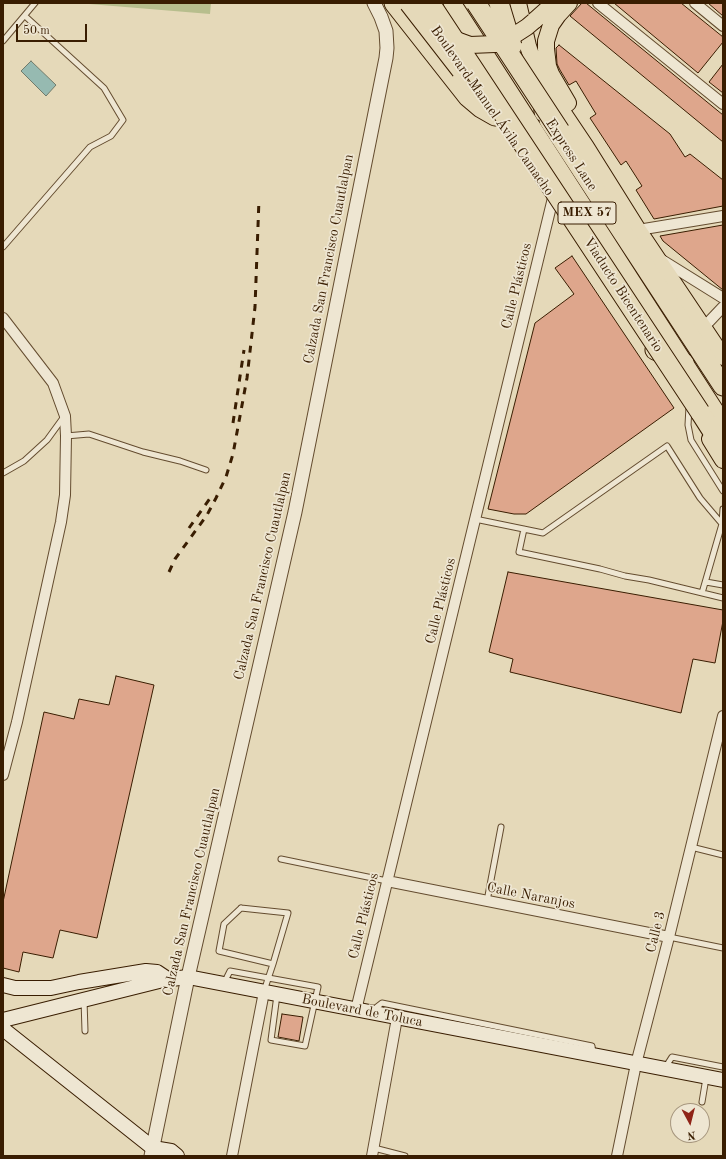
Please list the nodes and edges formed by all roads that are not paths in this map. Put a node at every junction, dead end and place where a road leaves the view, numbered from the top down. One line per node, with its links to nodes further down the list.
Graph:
1 (36, 3): 19 (lane)
2 (374, 3): 73 (street, Calzada San Francisco Cuautlalpan)
3 (394, 3): 27 (highway)
4 (409, 3): 27 (highway, bridge)
5 (417, 3): 20 (main road, Boulevard Manuel Ávila Camacho)
6 (430, 3): 27 (highway, Viaducto Bicentenario, bridge)
7 (452, 3): 41 (highway, Boulevard Manuel Ávila Camacho / MEX 57)
8 (468, 3): 24 (highway, MEX 57)
9 (473, 3): 43 (highway, Express Lane, bridge)
10 (476, 3): 24 (highway, bridge)
11 (493, 3): 24 (highway)
12 (499, 3): 24 (highway, bridge)
13 (518, 3): 25 (main road)
14 (554, 3): 18 (main road)
15 (569, 3): 29 (main road)
16 (598, 3): 26 (street)
17 (695, 3): 21 (street)
18 (539, 13): 22 (main road, bridge)
19 (25, 16): 23 (lane); 33 (lane)
20 (431, 22): 22 (main road); 27 (main road, Boulevard Manuel Ávila Camacho)
21 (723, 26)
22 (450, 38)
23 (3, 41)
24 (517, 72): 28 (highway, MEX 57); 42 (highway, bridge)
25 (543, 83): 28 (highway); 29 (main road)
26 (723, 104)
27 (495, 108): 30 (main road, Boulevard Manuel Ávila Camacho); 49 (highway, Viaducto Bicentenario, bridge)
28 (544, 122): 44 (highway, MEX 57)
29 (586, 147): 32 (main road)
30 (552, 198): 39 (main road, Boulevard Manuel Ávila Camacho); 55 (street, Calle Plásticos)
31 (723, 216): 32 (street)
32 (638, 230): 34 (main road)
33 (3, 247)
34 (655, 256): 35 (street); 38 (main road)
35 (723, 298)
36 (723, 307): 38 (street)
37 (3, 318): 46 (street)
38 (703, 328): 40 (main road)
39 (652, 348): 41 (highway); 45 (main road, Boulevard Manuel Ávila Camacho)
40 (723, 357)
41 (684, 363): 47 (highway, Boulevard Manuel Ávila Camacho / MEX 57)
42 (723, 379)
43 (723, 386)
44 (723, 397)
45 (689, 407): 50 (main road, Boulevard Manuel Ávila Camacho); 53 (lane)
46 (65, 416): 48 (street); 52 (lane)
47 (723, 423)
48 (66, 436): 51 (lane); 63 (street)
49 (723, 448)
50 (723, 460)
51 (206, 470)
52 (3, 473)
53 (723, 491)
54 (723, 509): 56 (lane)
55 (475, 519): 57 (lane); 68 (street, Calle Plásticos)
56 (722, 525): 57 (lane); 58 (lane)
57 (524, 529): 60 (lane)
58 (706, 582): 59 (lane); 60 (lane)
59 (723, 585)
60 (702, 593): 61 (lane)
61 (723, 598)
62 (723, 716): 65 (street, Calle 3)
63 (3, 775)
64 (501, 827): 69 (lane)
65 (691, 847): 66 (lane); 70 (street, Calle 3)
66 (723, 855)
67 (281, 859): 68 (lane)
68 (387, 881): 69 (street, Calle Naranjos); 81 (street, Calle Plásticos)
69 (486, 901): 70 (street, Calle Naranjos)
70 (669, 937): 71 (lane); 88 (street, Calle 3)
71 (723, 948)
72 (273, 964): 72 (lane); 74 (lane)
73 (188, 977): 75 (main road, Boulevard de Toluca); 76 (main road, Boulevard de Toluca); 95 (street, Calzada San Francisco Cuautlalpan)
74 (268, 977): 76 (lane); 78 (lane); 80 (lane)
75 (169, 980): 77 (main road); 79 (main road, Boulevard de Toluca)
76 (224, 984): 78 (main road, Boulevard de Toluca)
77 (3, 985)
78 (271, 993): 80 (main road, Boulevard de Toluca); 80 (lane); 97 (street)
79 (84, 1000): 84 (main road, Boulevard de Toluca); 87 (lane)
80 (315, 1002): 81 (main road, Boulevard de Toluca)
81 (356, 1010): 82 (main road, Boulevard de Toluca)
82 (370, 1012): 83 (main road, Boulevard de Toluca); 85 (lane)
83 (396, 1018): 85 (main road, Boulevard de Toluca); 94 (street)
84 (3, 1020)
85 (444, 1021): 88 (main road, Boulevard de Toluca)
86 (3, 1030): 95 (main road)
87 (85, 1031)
88 (636, 1064): 90 (main road, Boulevard de Toluca); 99 (street, Calle 3)
89 (723, 1067): 90 (lane)
90 (664, 1069): 91 (main road, Boulevard de Toluca)
91 (706, 1077): 92 (main road, Boulevard de Toluca); 93 (lane)
92 (723, 1080)
93 (702, 1102)
94 (373, 1152): 98 (lane)
95 (155, 1153): 96 (main road)
96 (177, 1156)
97 (232, 1156)
98 (405, 1156)
99 (617, 1156)

